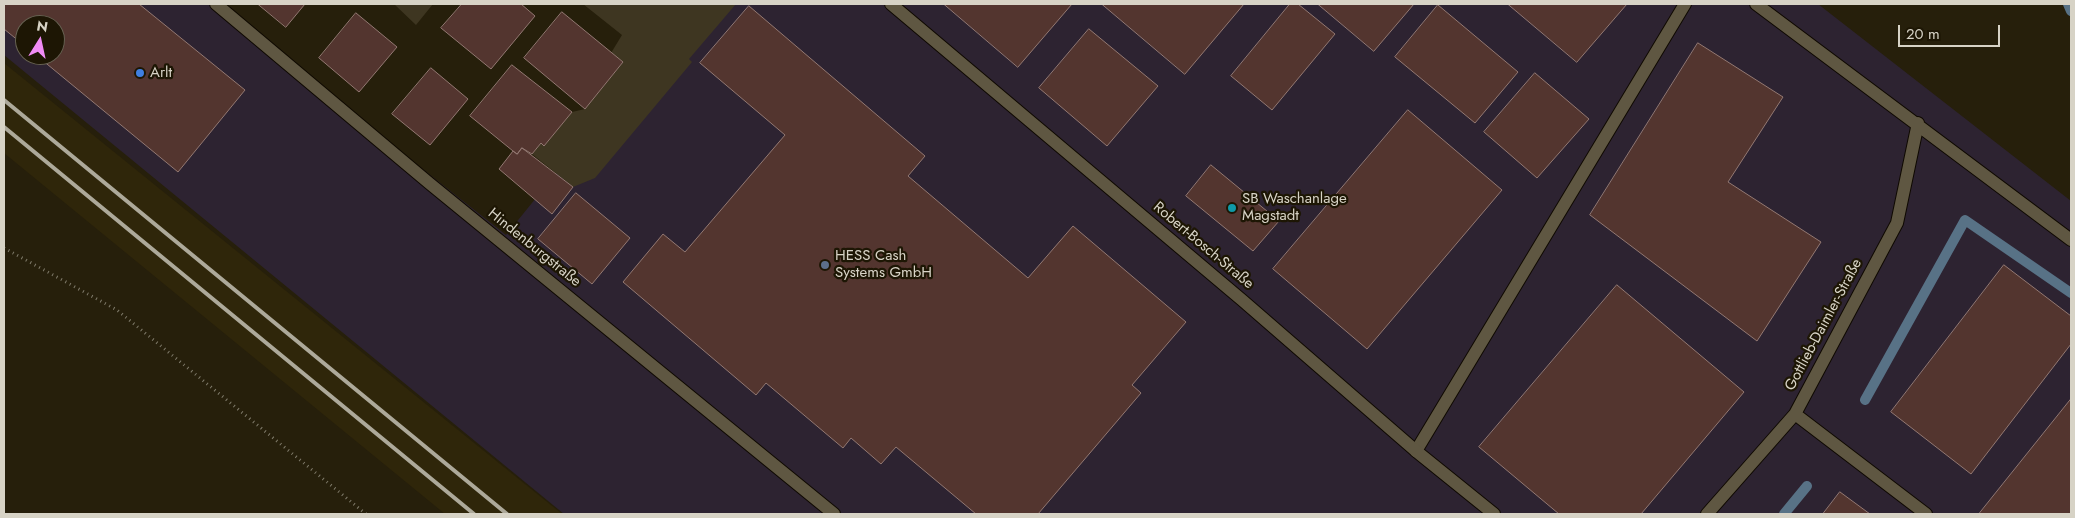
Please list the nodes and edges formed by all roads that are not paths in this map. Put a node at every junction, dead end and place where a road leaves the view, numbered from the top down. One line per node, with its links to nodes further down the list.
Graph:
1 (216, 4): 9 (street, Hindenburgstraße)
2 (891, 4): 8 (street, Robert-Bosch-Straße)
3 (1685, 4): 8 (street)
4 (1756, 4): 5 (street)
5 (1918, 123): 6 (street); 7 (street, Gottlieb-Daimler-Straße)
6 (2071, 240)
7 (1795, 414): 11 (street, Gottlieb-Daimler-Straße); 12 (street)
8 (1416, 452): 10 (street, Robert-Bosch-Straße)
9 (834, 514)
10 (1494, 514)
11 (1706, 514)
12 (1926, 514)

